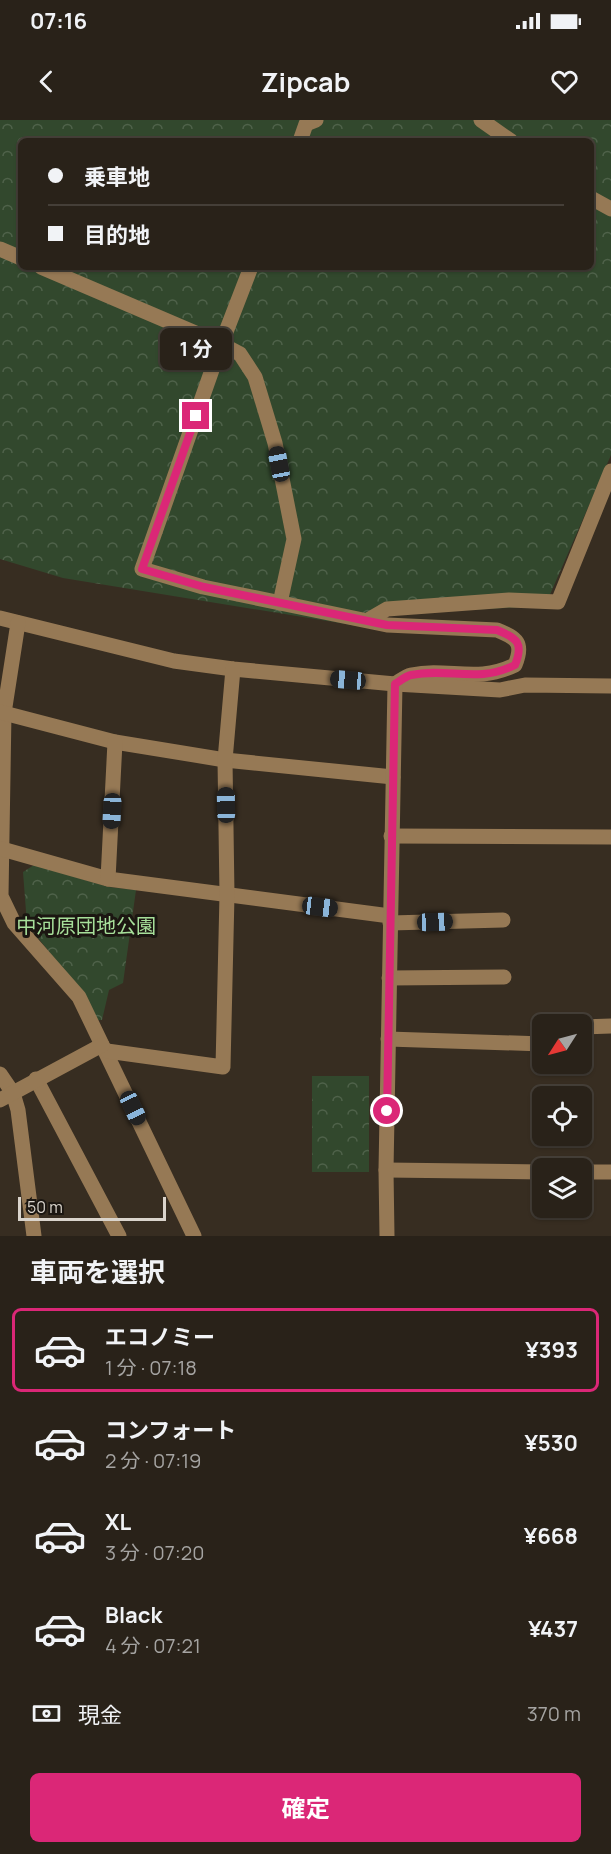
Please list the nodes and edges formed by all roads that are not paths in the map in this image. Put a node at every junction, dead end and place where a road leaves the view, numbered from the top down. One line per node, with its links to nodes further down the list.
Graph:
1 (316, 120): 3 (street)
2 (481, 120): 4 (street)
3 (301, 138)
4 (507, 138)
5 (594, 200): 6 (street)
6 (611, 209)
7 (0, 249): 8 (street)
8 (18, 257)
9 (48, 270): 11 (street)
10 (250, 270): 11 (street)
11 (221, 344): 13 (street); 13 (street)
12 (611, 471): 15 (street)
13 (280, 603): 15 (street)
14 (0, 618): 16 (street)
15 (368, 620): 18 (street)
16 (18, 623): 17 (street); 20 (street)
17 (233, 669): 18 (street); 22 (street)
18 (395, 684): 19 (street); 23 (street)
19 (611, 686)
20 (2, 712): 21 (street); 26 (street)
21 (115, 742): 22 (street); 27 (street)
22 (225, 760): 23 (street); 28 (street)
23 (393, 777): 24 (street)
24 (392, 836): 25 (street); 30 (street)
25 (611, 837)
26 (2, 849): 27 (street); 29 (street)
27 (108, 879): 28 (street)
28 (227, 895): 30 (street); 38 (street)
29 (1, 896): 38 (street)
30 (390, 920): 31 (street); 33 (street)
31 (502, 920)
32 (504, 977): 33 (street)
33 (389, 978): 36 (street)
34 (611, 1026): 35 (street)
35 (592, 1027)
36 (388, 1040): 37 (street); 42 (street)
37 (532, 1044)
38 (104, 1048): 40 (street); 48 (street)
39 (0, 1074): 41 (street)
40 (36, 1079): 41 (street); 47 (street)
41 (6, 1096): 46 (street)
42 (386, 1170): 43 (street); 49 (street)
43 (532, 1172)
44 (592, 1172): 45 (street)
45 (611, 1172)
46 (34, 1236)
47 (119, 1236)
48 (194, 1236)
49 (387, 1236)

